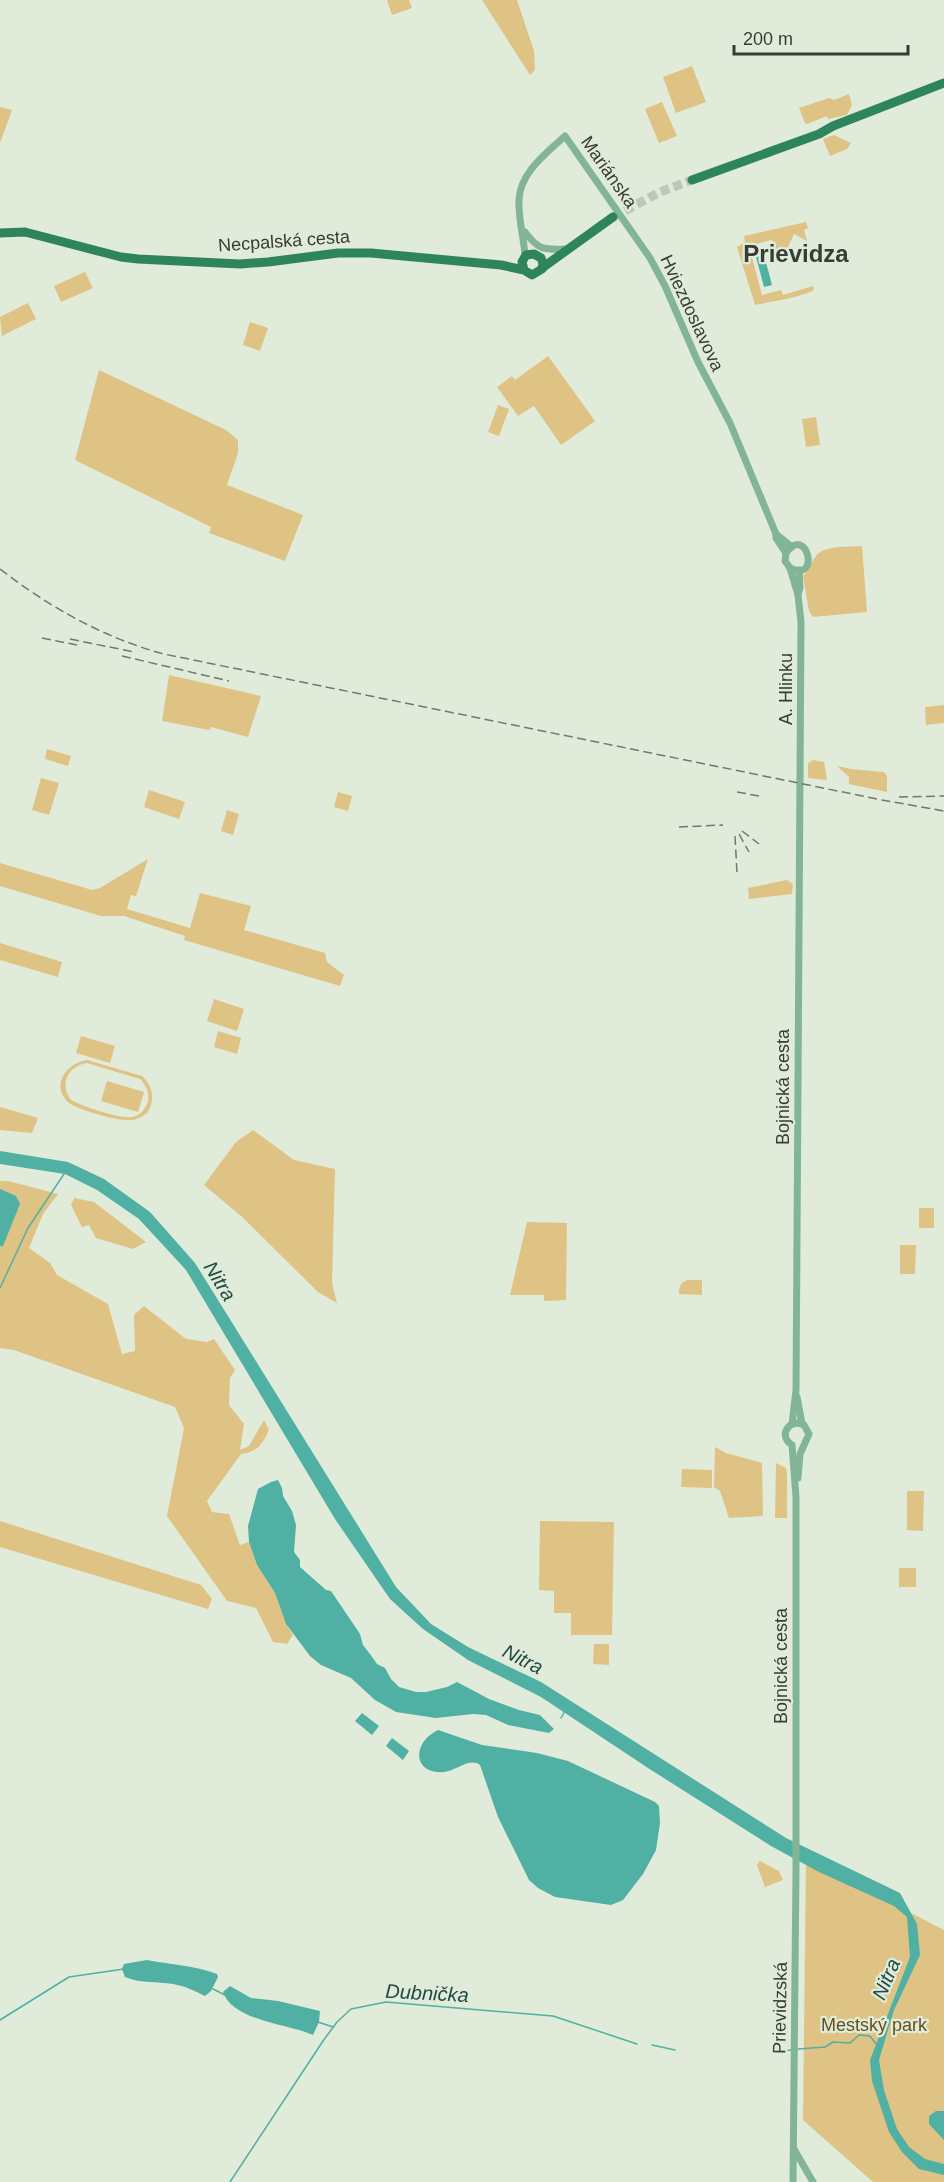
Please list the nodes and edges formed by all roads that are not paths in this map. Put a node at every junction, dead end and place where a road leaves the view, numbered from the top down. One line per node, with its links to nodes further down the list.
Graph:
1 (944, 83): 2 (main road)
2 (692, 180)
3 (614, 217): 7 (main road)
4 (629, 225): 5 (street, Mariánska); 11 (street, Hviezdoslavova)
5 (523, 229): 7 (street); 8 (street)
6 (0, 233): 9 (main road, Necpalská cesta)
7 (563, 251): 8 (main road)
8 (533, 259): 9 (main road, Necpalská cesta); 10 (main road); 10 (main road, Necpalská cesta)
9 (501, 265): 10 (main road, Necpalská cesta)
10 (524, 270)
11 (725, 414): 12 (street, A. Hlinku)
12 (776, 534): 13 (street, A. Hlinku); 14 (street, A. Hlinku)
13 (792, 547): 14 (street); 16 (street, A. Hlinku)
14 (786, 553): 15 (street, A. Hlinku)
15 (790, 568): 16 (street); 17 (street, A. Hlinku)
16 (800, 570): 17 (street, A. Hlinku)
17 (798, 595): 18 (street, A. Hlinku)
18 (800, 783): 19 (street, Bojnická cesta)
19 (796, 1390): 20 (street, Bojnická cesta); 21 (street, Bojnická cesta)
20 (792, 1424): 21 (street); 22 (street, Bojnická cesta)
21 (802, 1424): 23 (street, Bojnická cesta)
22 (792, 1445): 23 (street); 24 (street, Bojnická cesta)
23 (803, 1445): 24 (street, Bojnická cesta)
24 (796, 1497): 25 (street, Bojnická cesta)
25 (796, 1835): 26 (street, Prievidzská)
26 (793, 2146): 27 (street, Prievidzská); 28 (street)
27 (793, 2182)
28 (813, 2182)

